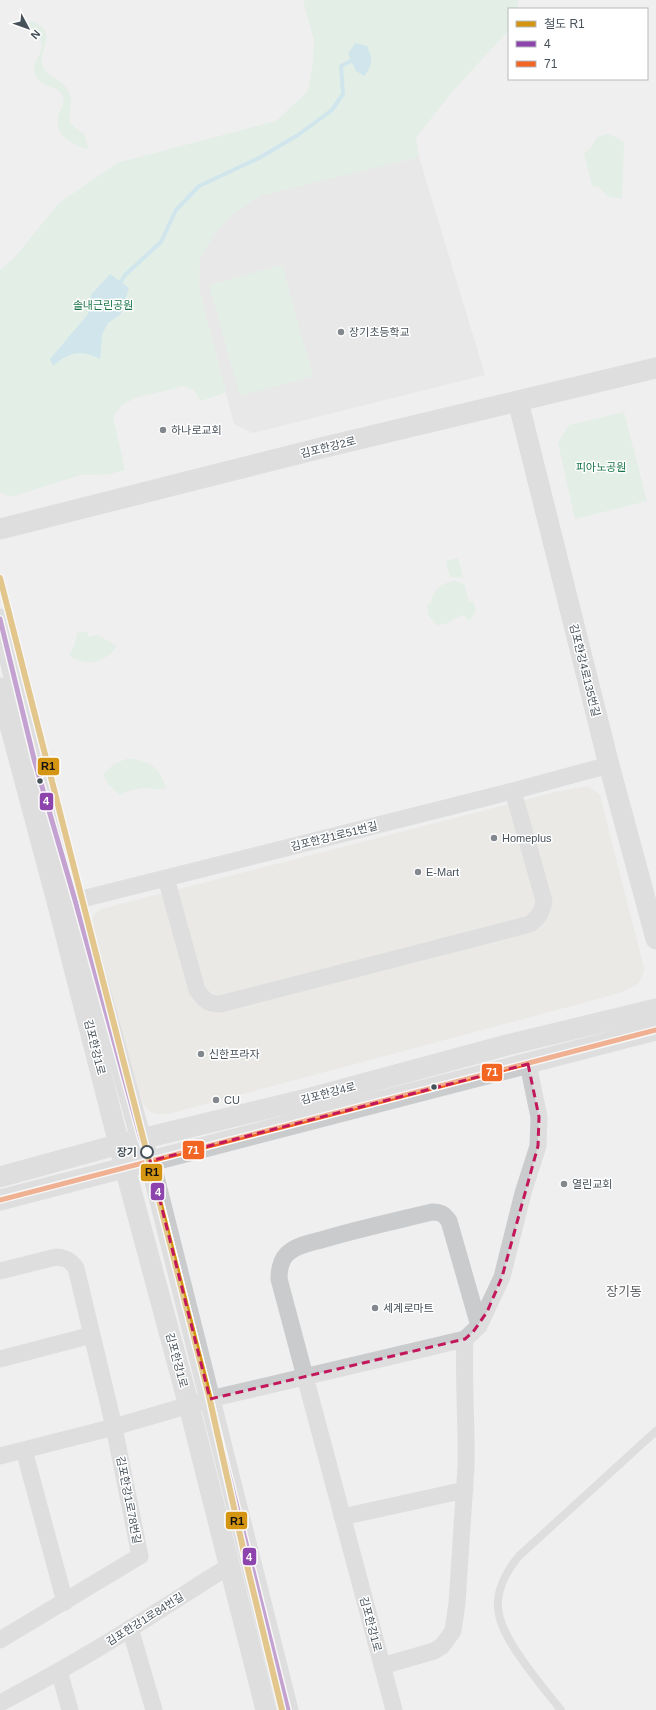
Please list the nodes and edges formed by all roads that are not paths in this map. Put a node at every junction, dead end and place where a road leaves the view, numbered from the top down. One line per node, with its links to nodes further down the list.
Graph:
1 (656, 368): 2 (street, 김포한강2로)
2 (518, 401): 3 (street, 김포한강2로); 6 (street, 김포한강4로135번길)
3 (0, 529)
4 (0, 619): 9 (street, 김포한강1로)
5 (0, 688): 9 (street, 김포한강1로)
6 (609, 765): 7 (street, 김포한강1로51번길); 10 (street, 김포한강4로135번길)
7 (513, 791): 8 (street, 김포한강1로51번길); 8 (street)
8 (166, 878): 9 (street, 김포한강1로51번길)
9 (67, 902): 14 (street, 김포한강1로); 15 (street, 김포한강1로)
10 (656, 939)
11 (656, 1009): 14 (street, 김포한강4로)
12 (656, 1030): 13 (street, 김포한강4로)
13 (528, 1064): 16 (street, 김포한강4로); 21 (street)
14 (141, 1139): 15 (street, 김포한강4로); 16 (street, 김포한강1로)
15 (120, 1144): 17 (street, 김포한강1로); 18 (street, 김포한강4로)
16 (150, 1161): 17 (street, 김포한강4로); 26 (street, 김포한강1로)
17 (125, 1168): 19 (street, 김포한강4로); 27 (street, 김포한강1로)
18 (0, 1177)
19 (0, 1200)
20 (0, 1271): 22 (street, 김포한강1로78번길)
21 (480, 1326): 23 (street); 25 (street, 김포한강1로)
22 (92, 1335): 24 (street); 28 (street, 김포한강1로78번길)
23 (464, 1339): 25 (street); 32 (street)
24 (0, 1359)
25 (304, 1377): 26 (street); 33 (street, 김포한강1로)
26 (210, 1399): 27 (street); 44 (street, 김포한강1로)
27 (189, 1406): 28 (street); 34 (street, 김포한강1로)
28 (114, 1427): 30 (street); 35 (street, 김포한강1로78번길)
29 (656, 1431): 46 (lane)
30 (24, 1450): 31 (street); 35 (street)
31 (0, 1456)
32 (465, 1490): 33 (street); 38 (street)
33 (342, 1517): 38 (street, 김포한강1로)
34 (230, 1566): 36 (street, 김포한강1로84번길); 43 (street, 김포한강1로)
35 (65, 1602): 37 (street, 김포한강1로78번길)
36 (130, 1628): 39 (street, 김포한강1로84번길); 42 (street)
37 (0, 1640)
38 (382, 1666): 45 (street, 김포한강1로)
39 (59, 1672): 40 (street, 김포한강1로84번길); 41 (street)
40 (0, 1703)
41 (70, 1710)
42 (154, 1710)
43 (266, 1710)
44 (288, 1710)
45 (394, 1710)
46 (561, 1710)

